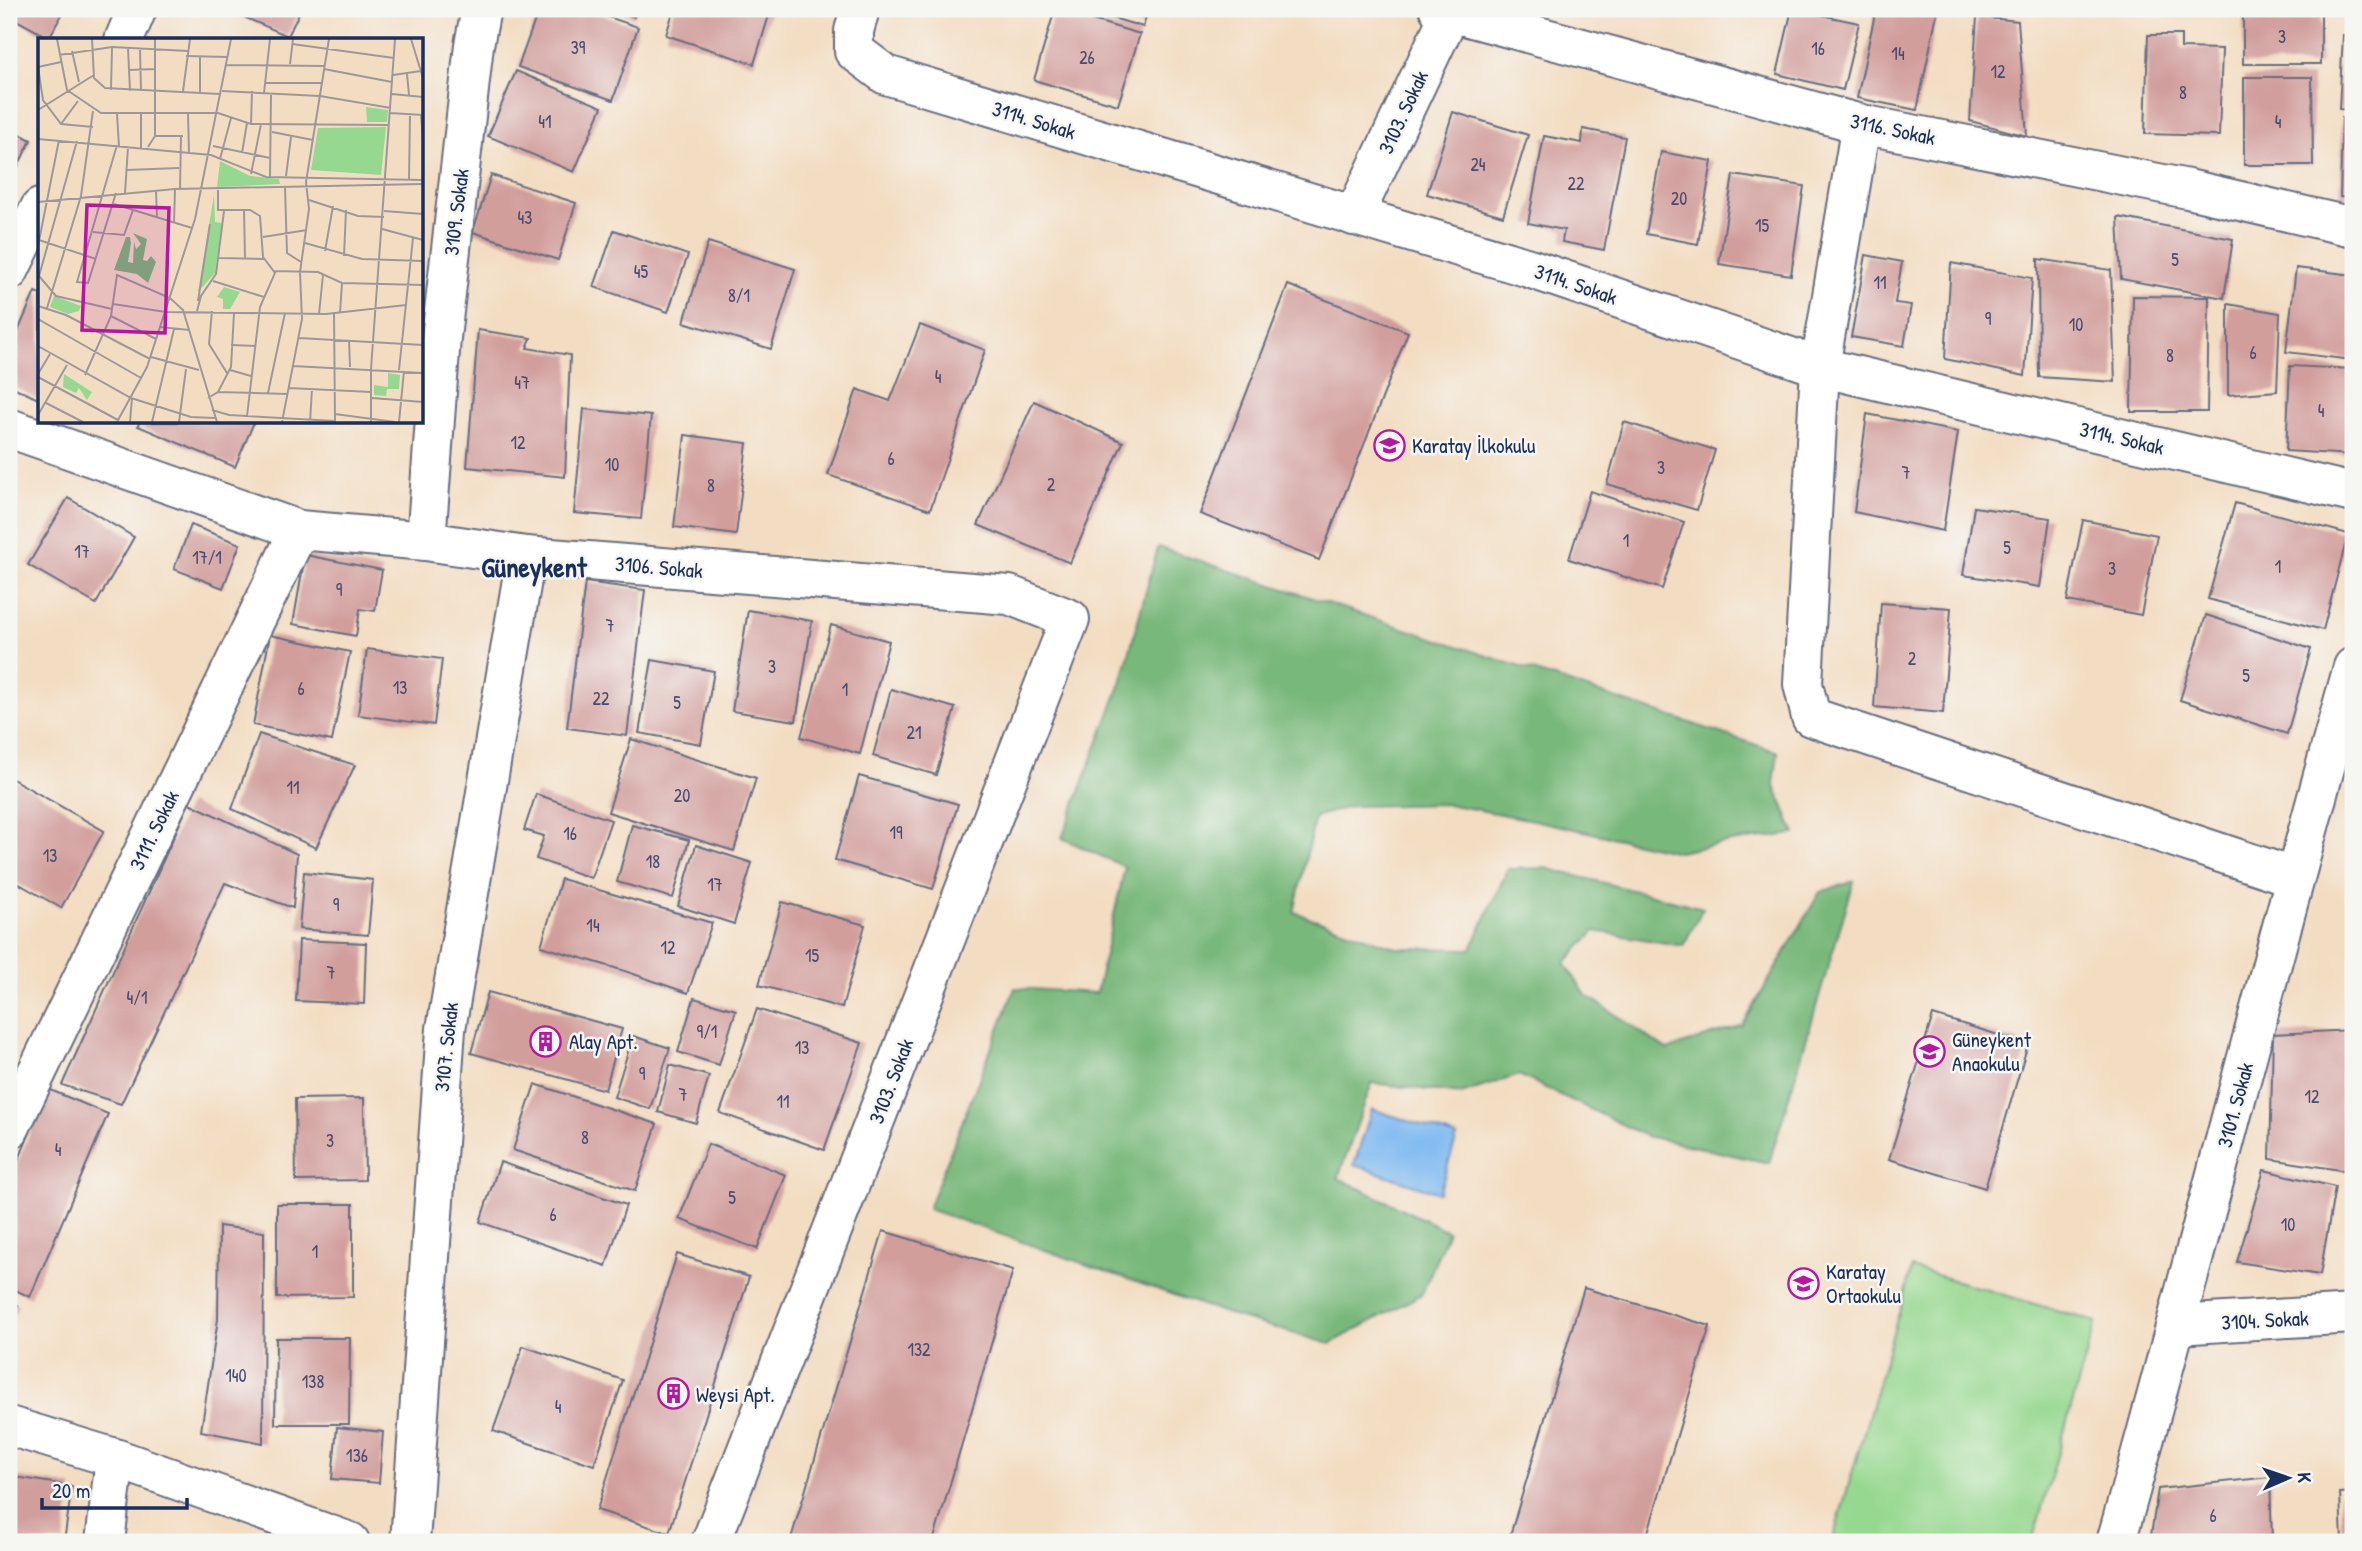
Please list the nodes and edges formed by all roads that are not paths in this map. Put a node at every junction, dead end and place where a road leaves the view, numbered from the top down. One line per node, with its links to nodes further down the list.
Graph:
1 (137, 9): 5 (street)
2 (481, 9): 15 (street, 3109. Sokak)
3 (860, 9): 8 (street, 3114. Sokak)
4 (1447, 10): 6 (street, 3116. Sokak); 8 (street, 3103. Sokak)
5 (125, 38)
6 (1861, 124): 9 (street, 3116. Sokak); 11 (street)
7 (38, 212): 10 (street)
8 (1354, 216): 11 (street, 3114. Sokak)
9 (2353, 227)
10 (9, 271)
11 (1820, 366): 13 (street, 3114. Sokak); 19 (street)
12 (9, 428): 14 (street, 3106. Sokak)
13 (2353, 493)
14 (299, 530): 15 (street, 3106. Sokak); 20 (street, 3111. Sokak)
15 (426, 541): 16 (street, 3106. Sokak)
16 (526, 556): 17 (street, 3106. Sokak); 27 (street, 3107. Sokak)
17 (1070, 620): 28 (street, 3103. Sokak)
18 (2353, 667): 19 (street, 3101. Sokak)
19 (2293, 877): 22 (street, 3101. Sokak)
20 (9, 1130)
21 (2353, 1314): 22 (street, 3104. Sokak)
22 (2177, 1325): 29 (street, 3101. Sokak)
23 (9, 1426): 24 (street)
24 (115, 1458): 25 (street); 26 (street)
25 (105, 1542)
26 (350, 1542)
27 (410, 1542)
28 (711, 1542)
29 (2116, 1542)

